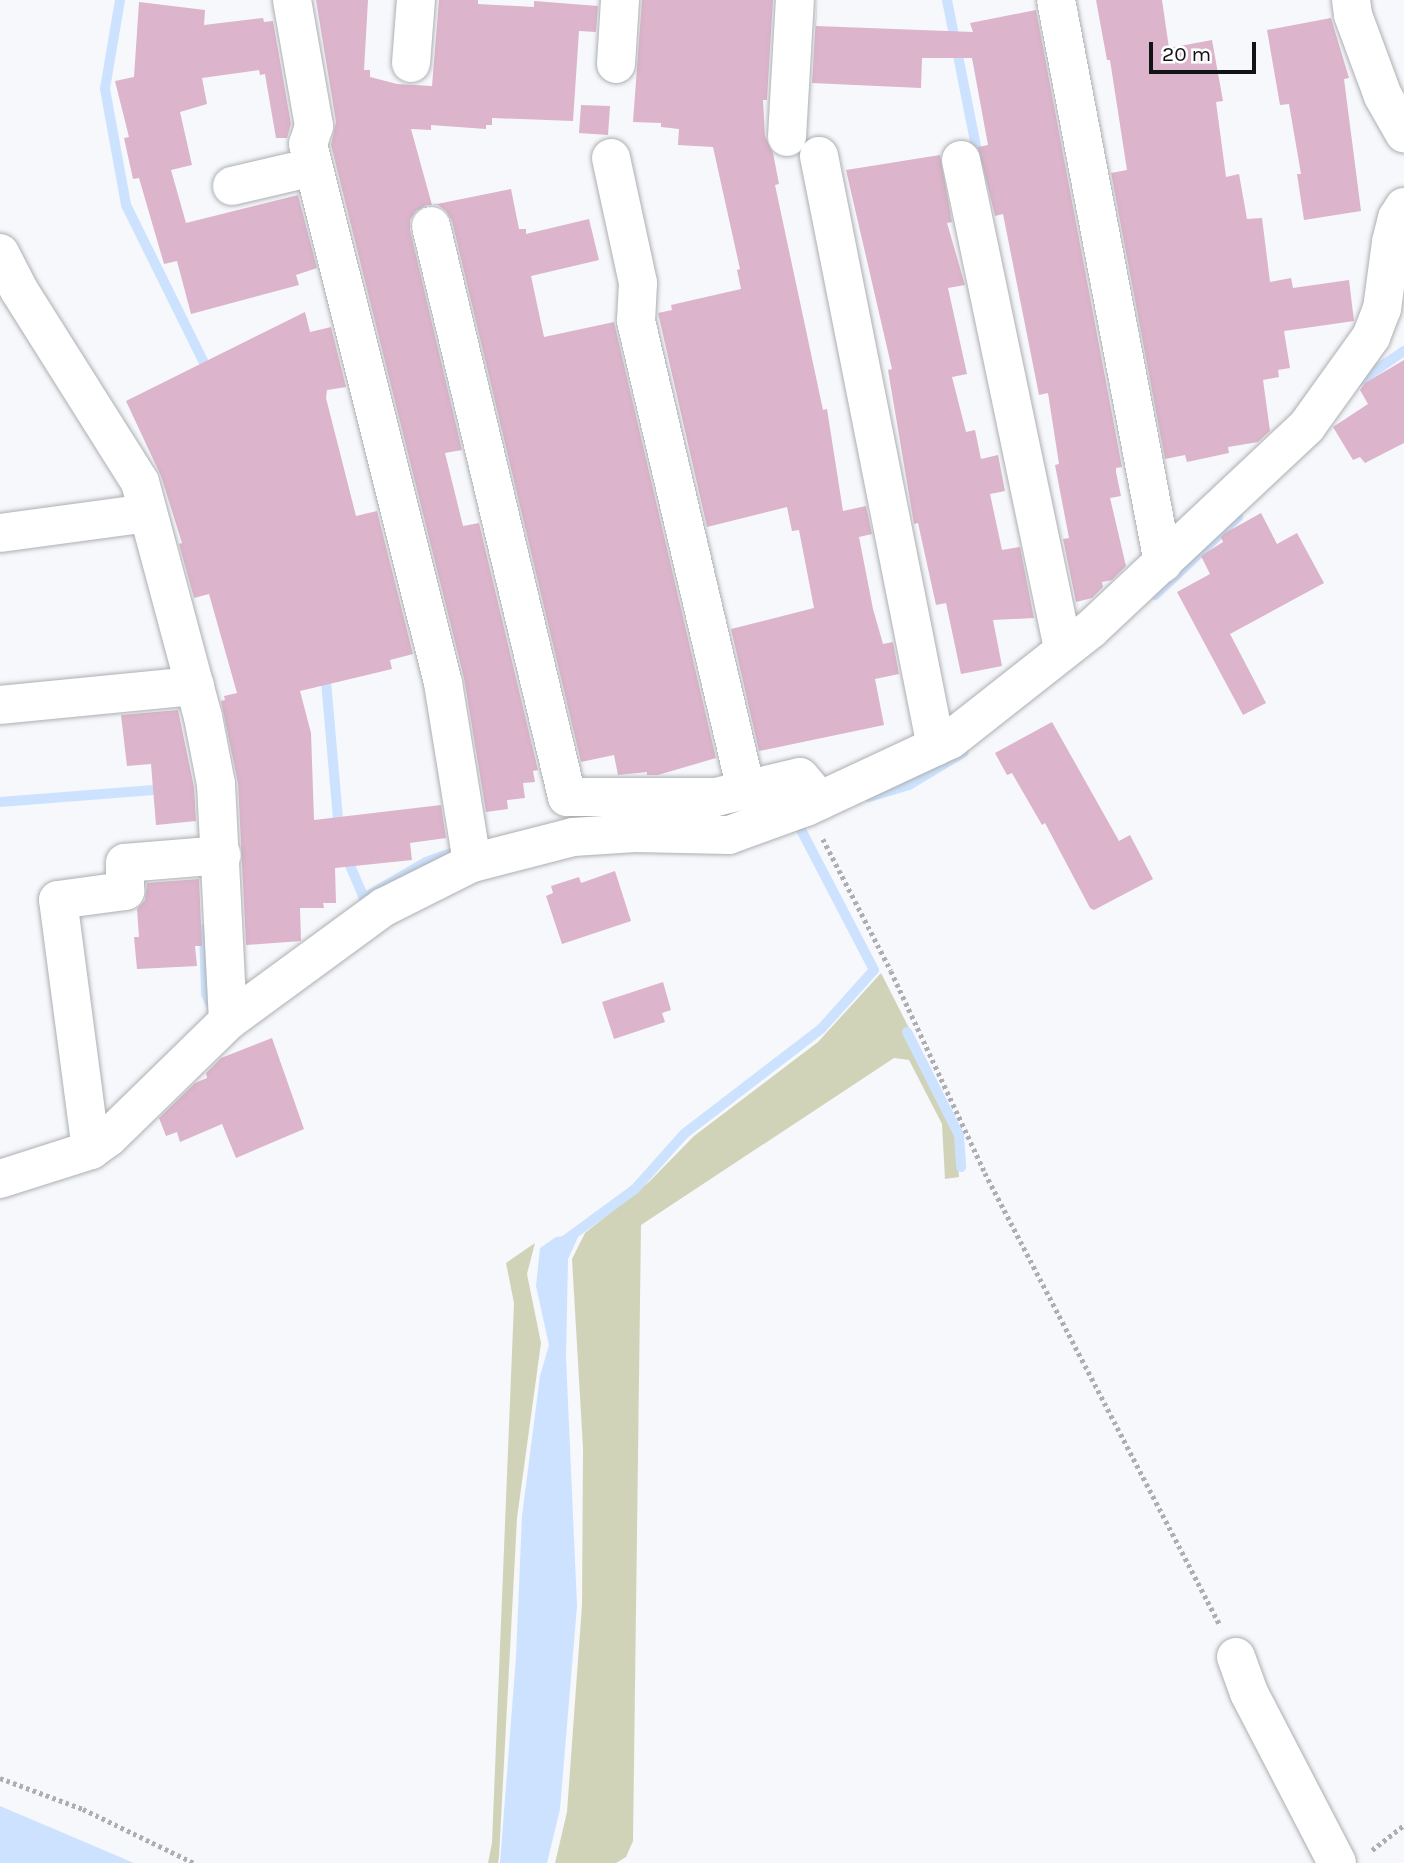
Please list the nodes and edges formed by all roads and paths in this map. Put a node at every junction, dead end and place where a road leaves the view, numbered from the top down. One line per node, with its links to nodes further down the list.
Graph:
1 (292, 0): 12 (street)
2 (416, 0): 7 (street)
3 (620, 0): 8 (street)
4 (795, 0): 23 (street)
5 (1056, 0): 19 (street)
6 (1351, 0): 9 (street)
7 (411, 62)
8 (616, 64)
9 (1404, 133)
10 (611, 158): 24 (street)
11 (961, 160): 20 (street)
12 (313, 167): 13 (street); 27 (street)
13 (232, 186)
14 (1404, 207): 19 (street)
15 (431, 226): 26 (street)
16 (0, 253): 17 (street)
17 (147, 513): 18 (street); 21 (street)
18 (0, 533)
19 (1163, 563): 20 (street)
20 (1063, 648): 23 (street)
21 (195, 686): 22 (street); 28 (street)
22 (0, 705)
23 (936, 747): 25 (street)
24 (746, 790): 25 (street); 26 (street)
25 (819, 816): 26 (street); 32 (path)
26 (570, 819): 27 (street)
27 (470, 852): 29 (street)
28 (222, 856): 29 (street); 30 (street)
29 (228, 1021): 30 (street)
30 (91, 1150): 31 (street)
31 (0, 1179)
32 (1236, 1657): 35 (street)
33 (0, 1778): 36 (path)
34 (1404, 1825): 35 (path)
35 (1351, 1859)
36 (194, 1863)

